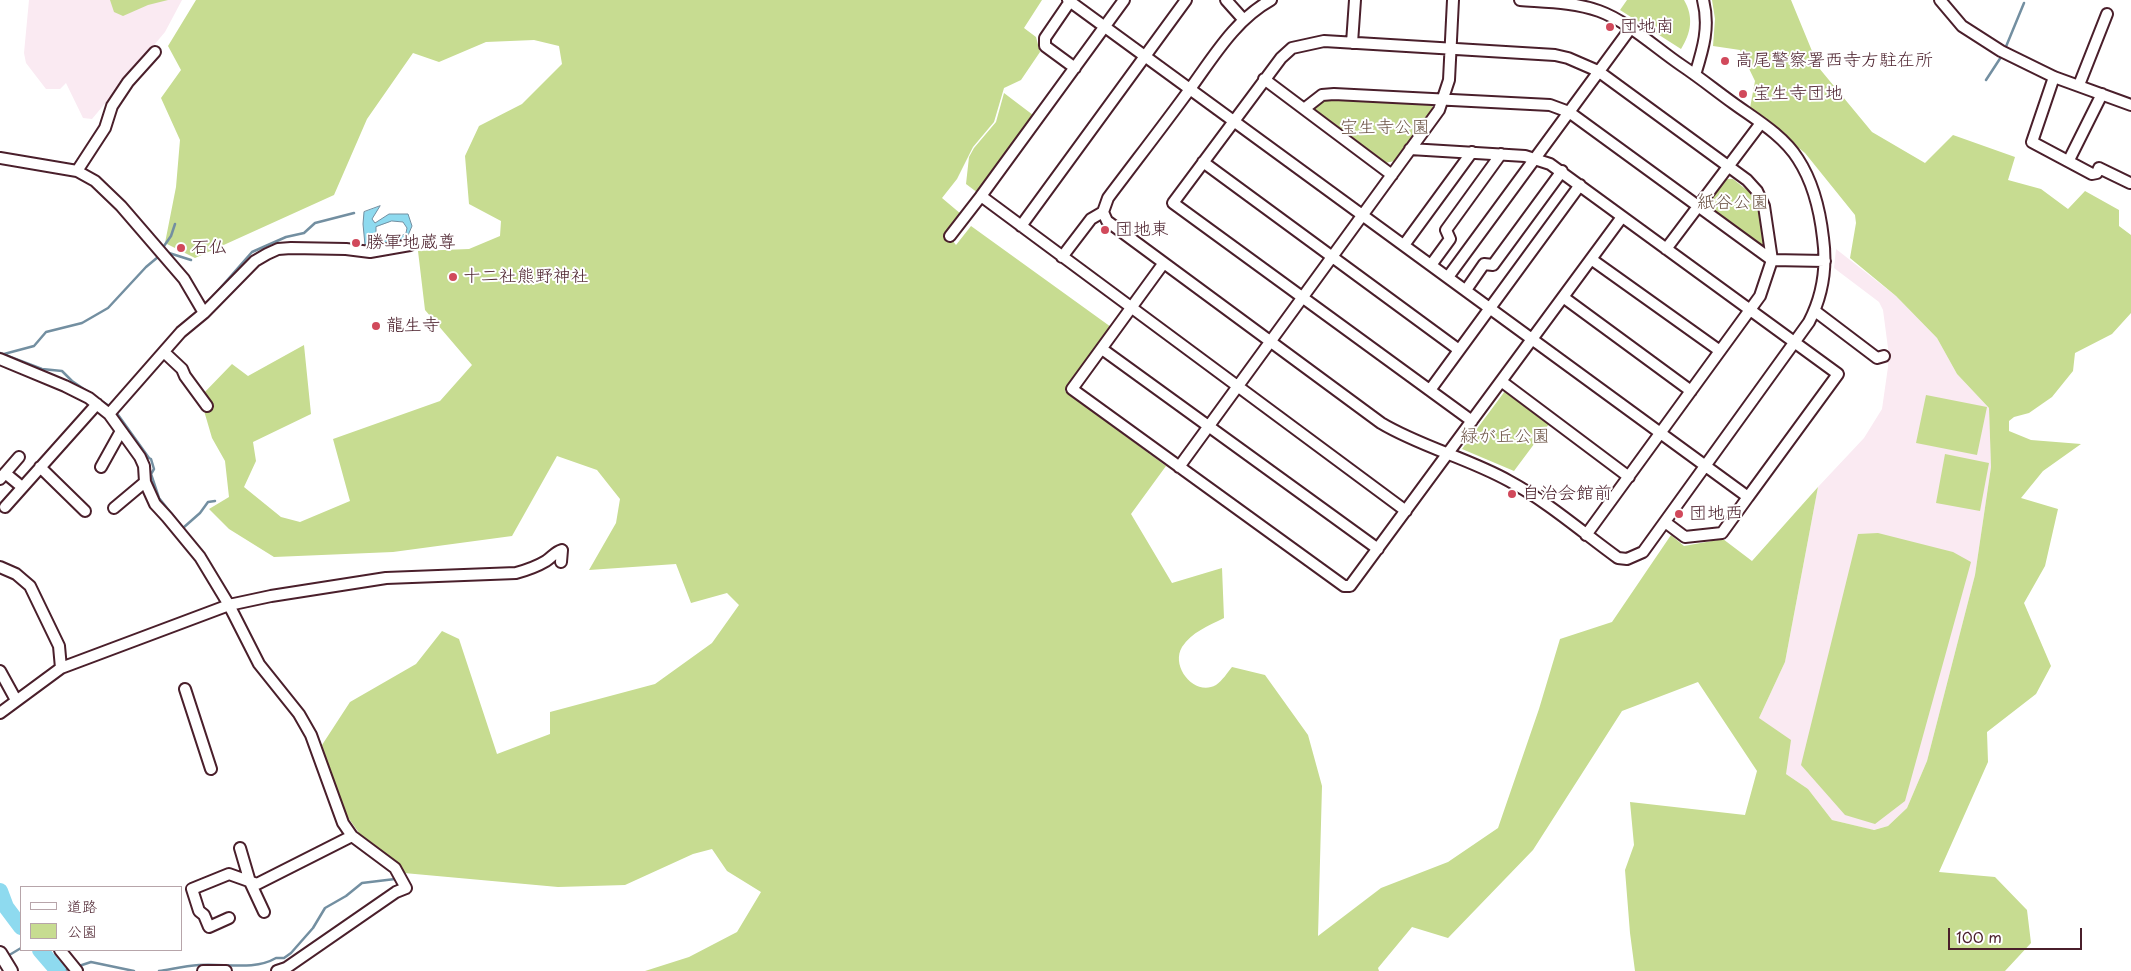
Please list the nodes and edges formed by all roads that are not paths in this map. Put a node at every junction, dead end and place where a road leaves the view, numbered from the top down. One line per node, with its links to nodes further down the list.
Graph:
1 (1124, 0): 13 (street)
2 (1186, 0): 18 (street)
3 (1226, 0): 12 (street)
4 (1271, 0): 12 (street)
5 (1355, 0): 15 (street)
6 (1454, 0): 16 (street)
7 (1520, 0): 14 (street)
8 (1703, 0): 21 (street)
9 (1940, 0): 22 (street)
10 (1070, 1): 13 (street); 19 (street)
11 (2107, 14): 24 (street)
12 (1243, 19): 25 (street)
13 (1105, 26): 18 (street); 19 (street)
14 (1630, 29): 20 (street); 21 (street)
15 (1352, 43): 16 (street); 23 (street)
16 (1451, 49): 20 (street); 27 (street)
17 (155, 52): 41 (street)
18 (1146, 56): 25 (street); 51 (street)
19 (1075, 68): 46 (street)
20 (1598, 71): 30 (street); 40 (street)
21 (1695, 74): 32 (street)
22 (2054, 77): 24 (street); 38 (street)
23 (1264, 79): 29 (street); 31 (street)
24 (2079, 85): 26 (street)
25 (1190, 89): 31 (street); 48 (street)
26 (2102, 94): 28 (street); 38 (street)
27 (1444, 98): 29 (street); 30 (street); 33 (street)
28 (2131, 105)
29 (1304, 109): 43 (street)
30 (1569, 112): 37 (street); 47 (street)
31 (1234, 120): 39 (street); 49 (street)
32 (1761, 123): 40 (street); 60 (street)
33 (1410, 149): 34 (street); 43 (street)
34 (1472, 152): 35 (street); 54 (street)
35 (1501, 154): 37 (street); 62 (street)
36 (0, 158): 41 (street)
37 (1535, 158): 42 (street); 63 (street)
38 (2069, 160): 44 (street)
39 (1203, 162): 56 (street); 65 (street)
40 (1729, 166): 47 (street); 59 (street)
41 (77, 171): 71 (street)
42 (1562, 171): 45 (street); 64 (street)
43 (1392, 174): 49 (street)
44 (2129, 184)
45 (1580, 185): 50 (street); 68 (street)
46 (981, 196): 51 (street); 52 (street)
47 (1697, 207): 55 (street); 59 (street)
48 (1104, 212): 57 (street); 61 (street)
49 (1362, 215): 54 (street); 56 (street)
50 (1622, 217): 55 (street); 58 (street)
51 (1021, 226): 57 (street)
52 (950, 236)
53 (410, 245): 71 (street)
54 (1404, 245): 62 (street)
55 (1666, 249): 69 (street)
56 (1332, 256): 65 (street); 76 (street)
57 (1062, 257): 67 (street)
58 (1591, 259): 66 (street); 77 (street)
59 (1772, 260): 60 (street); 69 (street)
60 (1825, 261): 70 (street)
61 (1163, 264): 67 (street); 73 (street)
62 (1431, 265): 63 (street)
63 (1448, 277): 64 (street)
64 (1466, 290): 68 (street)
65 (1303, 297): 73 (street); 83 (street)
66 (1563, 297): 72 (street); 84 (street)
67 (1131, 307): 75 (street); 82 (street)
68 (1490, 308): 72 (street); 76 (street)
69 (1751, 310): 74 (street); 77 (street)
70 (1815, 311): 74 (street); 79 (street)
71 (204, 313): 78 (street)
72 (1532, 340): 81 (street); 91 (street)
73 (1270, 341): 82 (street); 92 (street)
74 (1796, 343): 94 (street); 102 (street)
75 (1102, 349): 89 (street); 97 (street)
76 (1459, 350): 83 (street)
77 (1720, 351): 84 (street)
78 (165, 352): 86 (street); 87 (street)
79 (1884, 356)
80 (0, 359): 85 (street)
81 (1501, 381): 88 (street); 99 (street)
82 (1238, 386): 89 (street); 106 (street)
83 (1430, 390): 88 (street)
84 (1691, 391): 91 (street)
85 (97, 404): 87 (street); 95 (street)
86 (207, 406)
87 (110, 414): 90 (street)
88 (1472, 421): 92 (street)
89 (1208, 426): 97 (street); 109 (street)
90 (121, 431): 96 (street); 100 (street)
91 (1660, 433): 94 (street); 99 (street)
92 (1448, 454): 106 (street); 108 (street)
93 (19, 457): 98 (street)
94 (1705, 466): 102 (street); 107 (street)
95 (40, 467): 101 (street); 105 (street)
96 (101, 467)
97 (1179, 467): 109 (street)
98 (2, 476): 101 (street)
99 (1629, 477): 108 (street)
100 (145, 482): 104 (street); 112 (street)
101 (22, 487): 103 (street)
102 (1748, 497): 107 (street)
103 (5, 507)
104 (114, 508)
105 (85, 511)
106 (1406, 511): 109 (street)
107 (1665, 522): 108 (street)
108 (1586, 534)
109 (1378, 550)
110 (562, 562): 112 (street)
111 (0, 567): 113 (street)
112 (229, 605): 113 (street); 119 (street)
113 (61, 668): 116 (street)
114 (0, 670): 116 (street)
115 (186, 690): 118 (street)
116 (16, 700): 117 (street)
117 (0, 713)
118 (211, 769)
119 (352, 836): 121 (street); 125 (street)
120 (240, 848): 121 (street)
121 (250, 882): 122 (street); 123 (street)
122 (264, 912)
123 (229, 918)
124 (61, 951): 126 (street)
125 (283, 970)
126 (77, 971)
127 (203, 971): 128 (street)
128 (226, 971)

